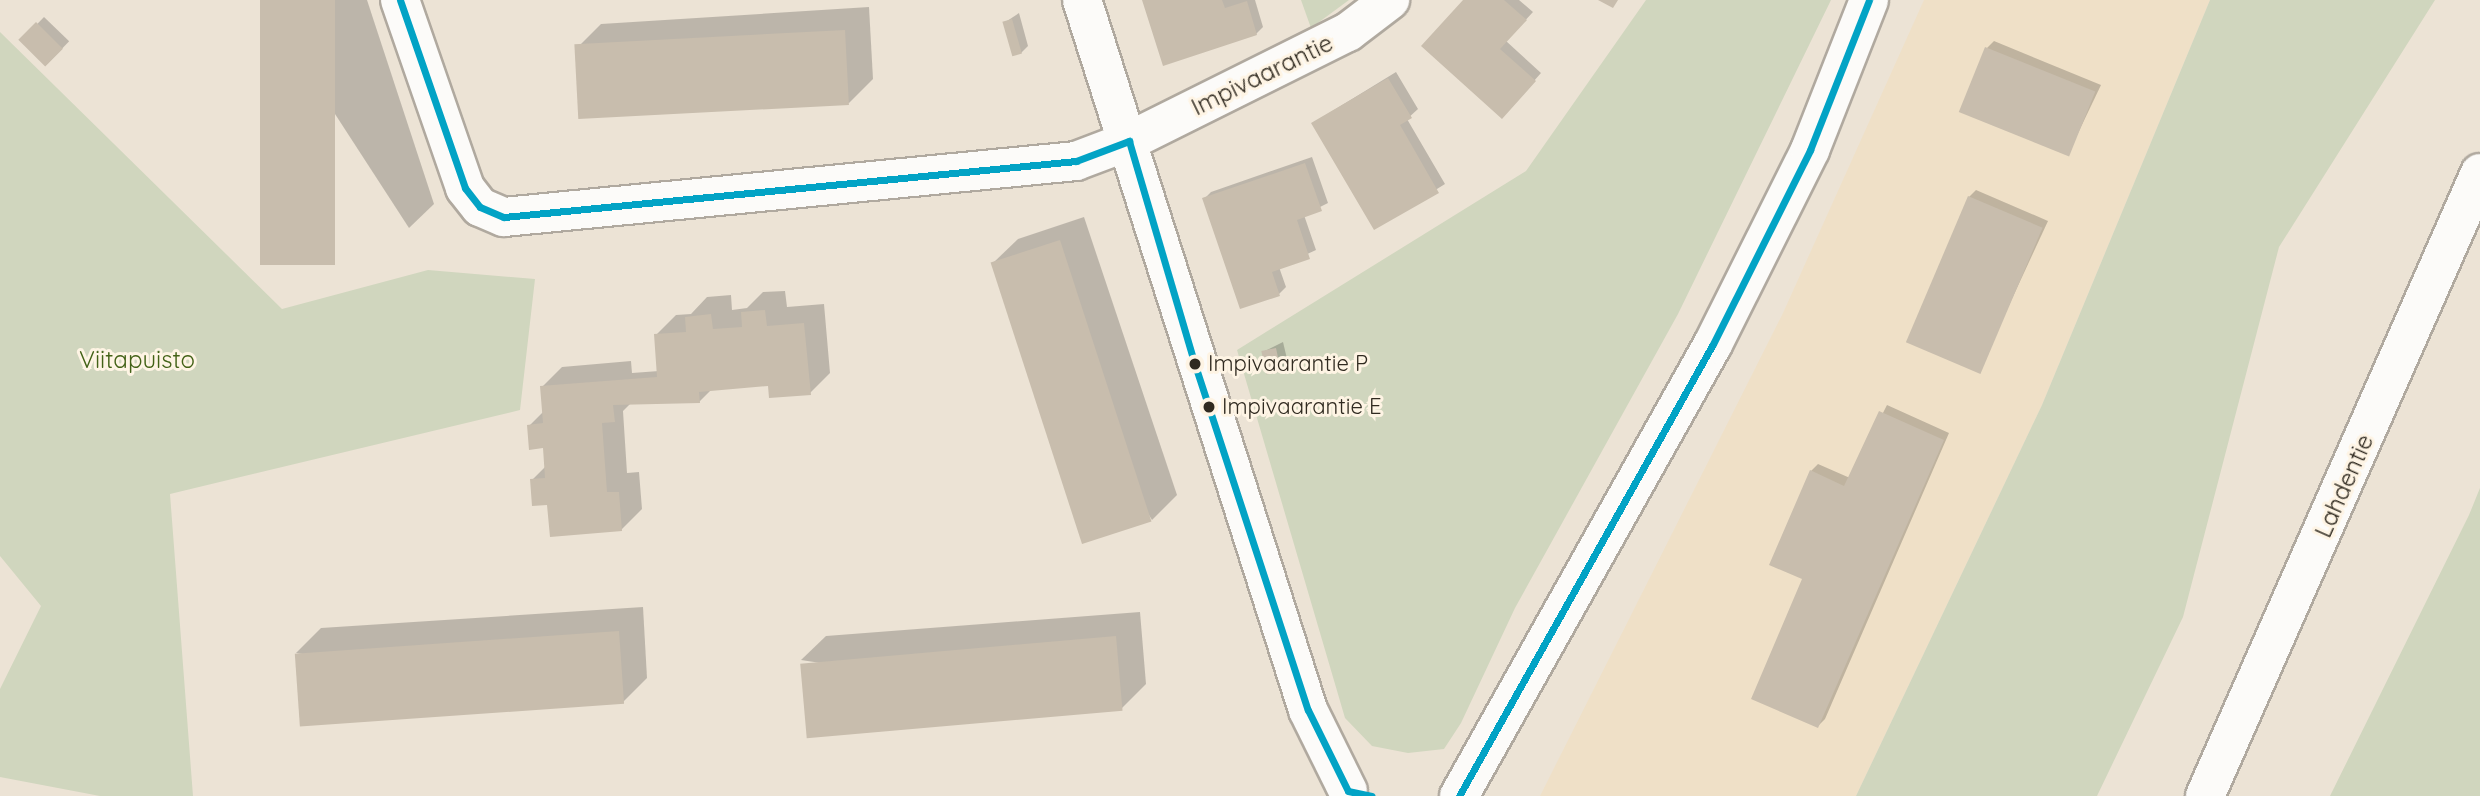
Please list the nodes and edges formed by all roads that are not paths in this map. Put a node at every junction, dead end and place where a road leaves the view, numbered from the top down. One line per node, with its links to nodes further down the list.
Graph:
1 (400, 0): 5 (main road, Impivaarantie)
2 (1082, 0): 5 (main road)
3 (1390, 0): 5 (main road, Impivaarantie)
4 (1868, 0): 8 (main road)
5 (1129, 141): 7 (main road)
6 (2480, 173): 9 (main road, Lahdentie)
7 (1346, 795)
8 (1459, 796)
9 (2205, 796)

